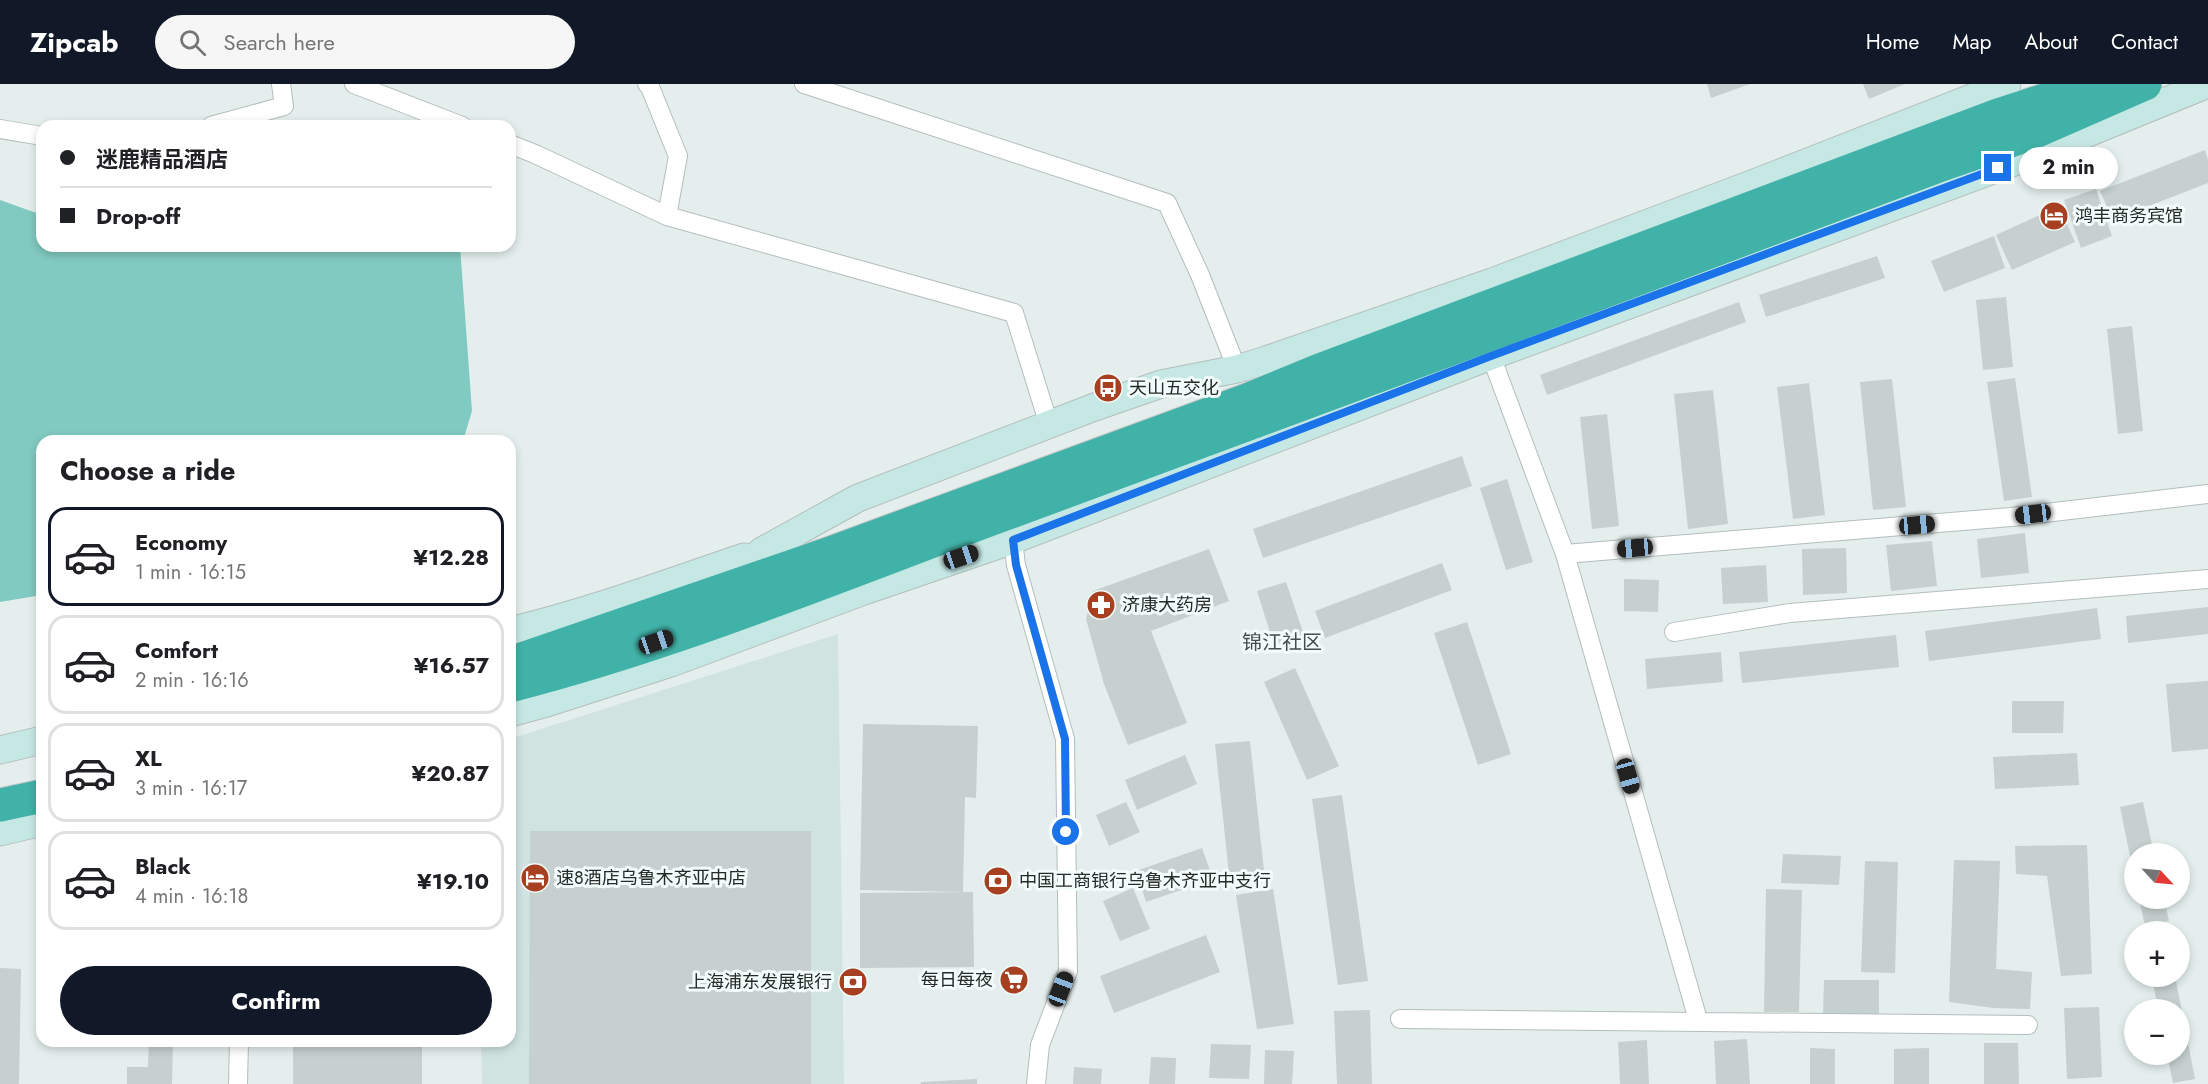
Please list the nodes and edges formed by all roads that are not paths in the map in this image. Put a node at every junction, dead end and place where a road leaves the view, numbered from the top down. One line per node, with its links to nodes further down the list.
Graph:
1 (281, 84): 11 (street)
2 (354, 84): 12 (street)
3 (647, 84): 18 (street)
4 (804, 84): 20 (street)
5 (2007, 84): 20 (main road)
6 (2049, 84): 10 (highway)
7 (2086, 84): 10 (highway)
8 (2145, 84): 17 (highway)
9 (2208, 84): 14 (main road)
10 (1998, 115): 27 (highway)
11 (233, 120)
12 (447, 120)
13 (0, 129): 15 (street)
14 (2098, 129): 17 (highway); 19 (main road)
15 (36, 135)
16 (516, 147): 18 (street)
17 (1936, 167): 31 (highway)
18 (667, 216): 21 (street)
19 (1491, 356): 23 (main road); 25 (street)
20 (1237, 369): 21 (main road)
21 (1049, 424): 24 (main road)
22 (2208, 494): 25 (street)
23 (1013, 540): 28 (main road); 48 (street)
24 (762, 551): 27 (main road); 29 (main road)
25 (1565, 554): 44 (street)
26 (2208, 579): 30 (street)
27 (703, 598): 32 (highway)
28 (803, 614): 31 (highway); 34 (main road)
29 (516, 629)
30 (1674, 632)
31 (677, 634): 33 (highway)
32 (516, 661)
33 (516, 684)
34 (516, 711)
35 (36, 741): 36 (main road)
36 (0, 750)
37 (36, 774): 38 (highway)
38 (0, 782)
39 (36, 797): 40 (highway)
40 (0, 805)
41 (36, 823): 42 (main road)
42 (0, 832)
43 (1400, 1019): 44 (street)
44 (1698, 1020): 45 (street)
45 (2028, 1025)
46 (239, 1047): 47 (street)
47 (238, 1084)
48 (1036, 1084)

